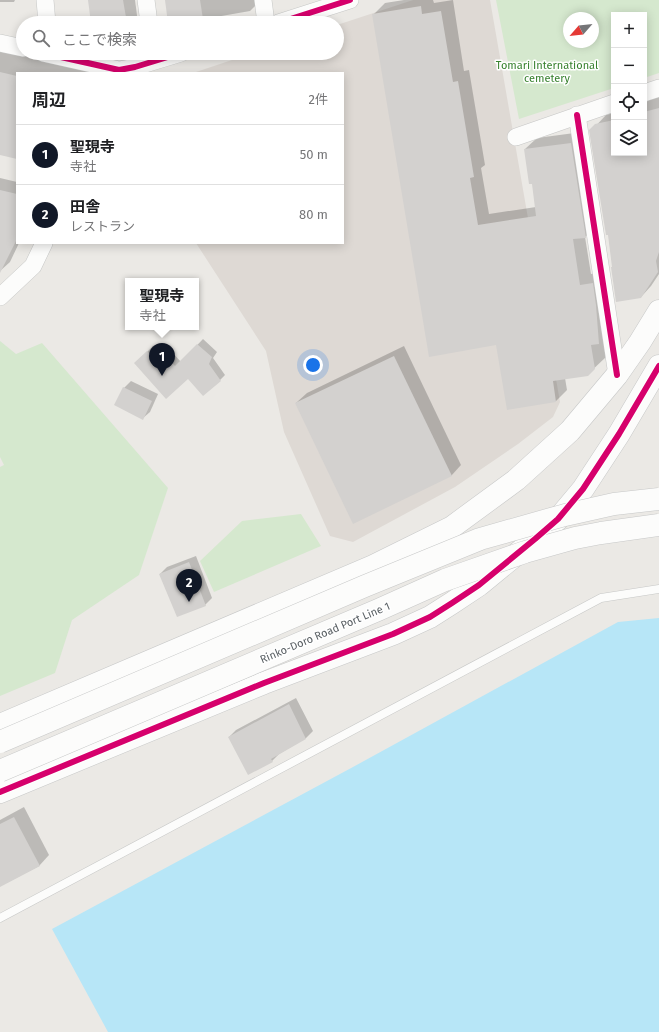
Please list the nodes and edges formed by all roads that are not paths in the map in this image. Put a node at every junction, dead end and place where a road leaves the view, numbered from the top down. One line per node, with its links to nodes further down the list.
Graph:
1 (45, 0): 5 (street)
2 (146, 0): 6 (street)
3 (263, 0): 7 (street)
4 (350, 0): 8 (street)
5 (46, 16)
6 (149, 16)
7 (265, 16)
8 (300, 16)
9 (0, 43): 10 (street)
10 (16, 46)
11 (76, 60): 12 (street)
12 (152, 62)
13 (659, 88): 14 (street)
14 (647, 92)
15 (611, 104): 16 (street)
16 (577, 115): 17 (street); 22 (street)
17 (516, 137)
18 (44, 244): 19 (street)
19 (0, 297)
20 (659, 311): 22 (street)
21 (659, 366): 29 (street)
22 (617, 376): 26 (street)
23 (659, 499): 27 (street, bridge)
24 (659, 525): 28 (street, Rinko-Doro Road Port Line 1, bridge)
25 (659, 589): 30 (lane)
26 (0, 725)
27 (0, 742)
28 (0, 771)
29 (0, 792)
30 (0, 918)

